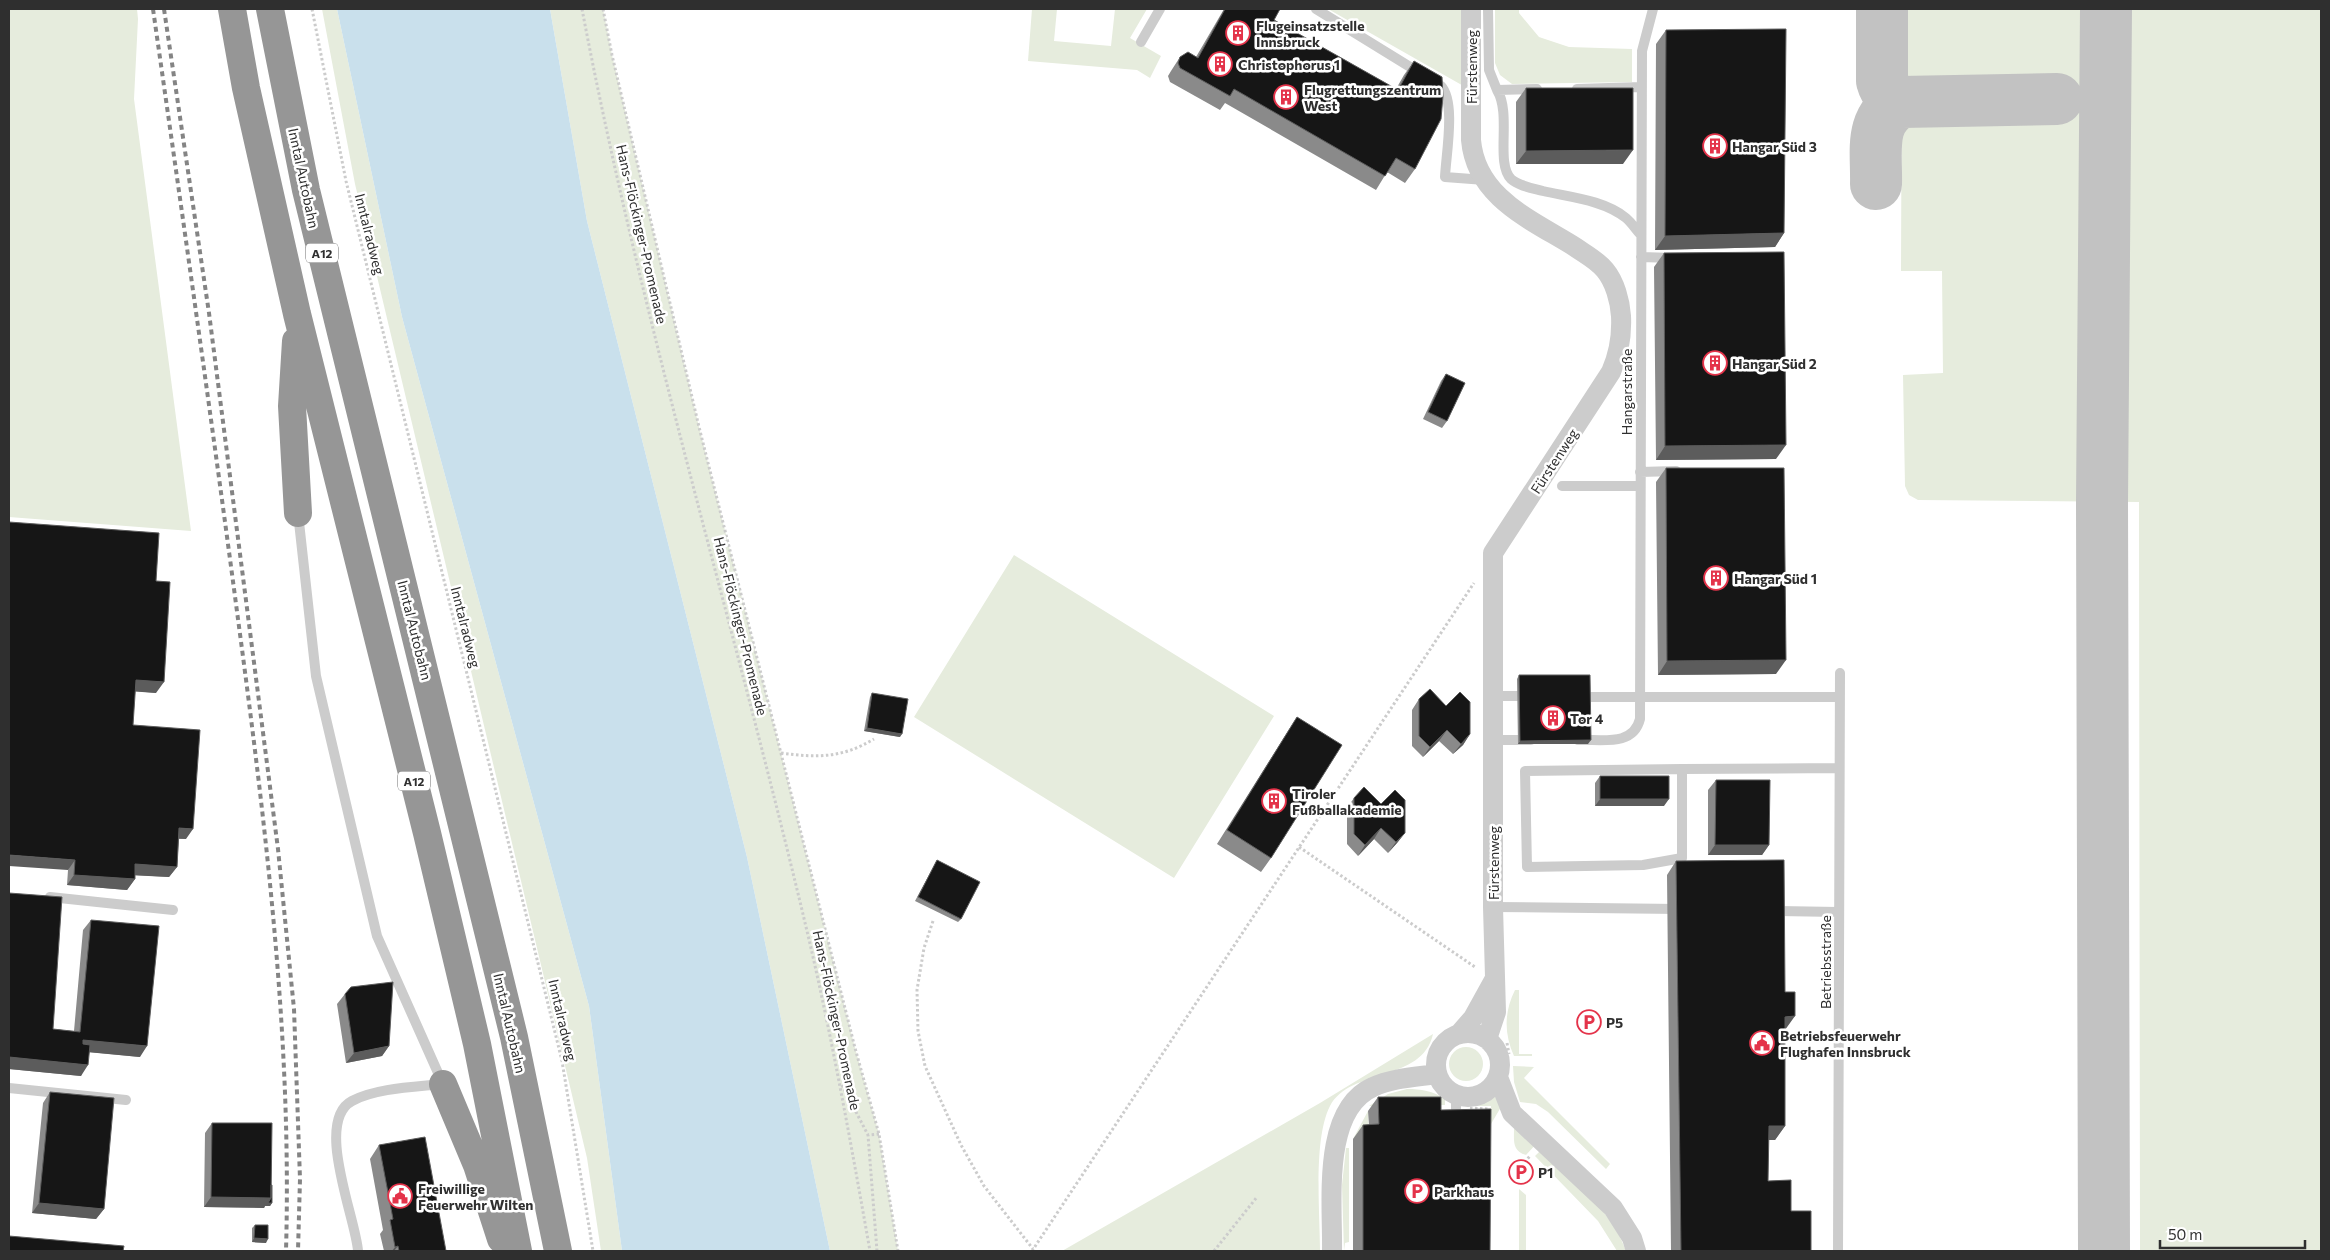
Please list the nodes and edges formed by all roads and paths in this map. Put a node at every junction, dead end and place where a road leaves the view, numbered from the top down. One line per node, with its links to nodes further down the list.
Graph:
1 (232, 9): 20 (highway, A12)
2 (270, 9): 67 (highway, Inntal Autobahn / A12)
3 (312, 9): 68 (path, Inntalradweg)
4 (582, 9): 53 (path, Hans-Flöckinger-Promenade)
5 (603, 9): 37 (path)
6 (1160, 9): 11 (lane)
7 (1316, 9): 16 (lane)
8 (1471, 9): 16 (street, Fürstenweg)
9 (1488, 9): 15 (lane)
10 (1652, 9): 12 (lane, Hangarstraße)
11 (1141, 42)
12 (1641, 87): 14 (lane); 17 (lane, Hangarstraße)
13 (1545, 89): 15 (lane)
14 (1564, 89)
15 (1497, 90): 17 (lane)
16 (1485, 180): 26 (street, Fürstenweg)
17 (1641, 236): 18 (lane, Hangarstraße)
18 (1641, 258): 19 (lane); 22 (lane, Hangarstraße)
19 (1687, 258)
20 (297, 314): 25 (highway); 66 (highway, A12)
21 (1689, 471): 22 (lane)
22 (1640, 472): 24 (lane, Hangarstraße)
23 (1562, 486): 24 (lane)
24 (1640, 486): 31 (lane, Hangarstraße)
25 (298, 512): 54 (lane)
26 (1493, 553): 28 (street, Fürstenweg); 40 (path)
27 (1840, 673): 32 (lane, Betriebsstraße)
28 (1492, 696): 29 (lane); 34 (street, Fürstenweg)
29 (1546, 696)
30 (1565, 696): 31 (lane)
31 (1641, 697): 32 (lane); 36 (lane, Hangarstraße)
32 (1840, 697): 38 (lane, Betriebsstraße)
33 (874, 739): 37 (path)
34 (1492, 740): 35 (lane); 42 (street, Fürstenweg)
35 (1546, 740)
36 (1566, 740)
37 (781, 753): 60 (path)
38 (1839, 768): 39 (lane); 46 (lane, Betriebsstraße)
39 (1682, 769): 39 (lane)
40 (1299, 847): 48 (path); 63 (path)
41 (38, 896): 44 (lane)
42 (1493, 907): 43 (lane); 48 (street, Fürstenweg)
43 (1686, 909)
44 (173, 910)
45 (1762, 911): 46 (lane)
46 (1838, 912): 75 (lane, Betriebsstraße)
47 (933, 921): 63 (path)
48 (1494, 980): 49 (street, Fürstenweg); 50 (street, Fürstenweg)
49 (1459, 1034): 50 (street); 51 (street)
50 (1487, 1039): 52 (street)
51 (1436, 1074): 57 (street); 73 (street)
52 (1498, 1077): 57 (street); 74 (street)
53 (840, 1081): 61 (path); 69 (path, Hans-Flöckinger-Promenade)
54 (443, 1084): 64 (lane); 65 (highway)
55 (9, 1088): 56 (lane)
56 (126, 1100)
57 (1459, 1102): 58 (path); 59 (lane)
58 (1489, 1118)
59 (1456, 1124)
60 (880, 1134): 61 (path); 71 (path)
61 (868, 1135): 70 (path)
62 (1257, 1197): 72 (path)
63 (1033, 1250)
64 (358, 1251)
65 (508, 1251)
66 (518, 1251)
67 (558, 1251)
68 (593, 1251)
69 (870, 1251)
70 (877, 1251)
71 (898, 1251)
72 (1214, 1251)
73 (1332, 1251)
74 (1636, 1251)
75 (1838, 1251)

